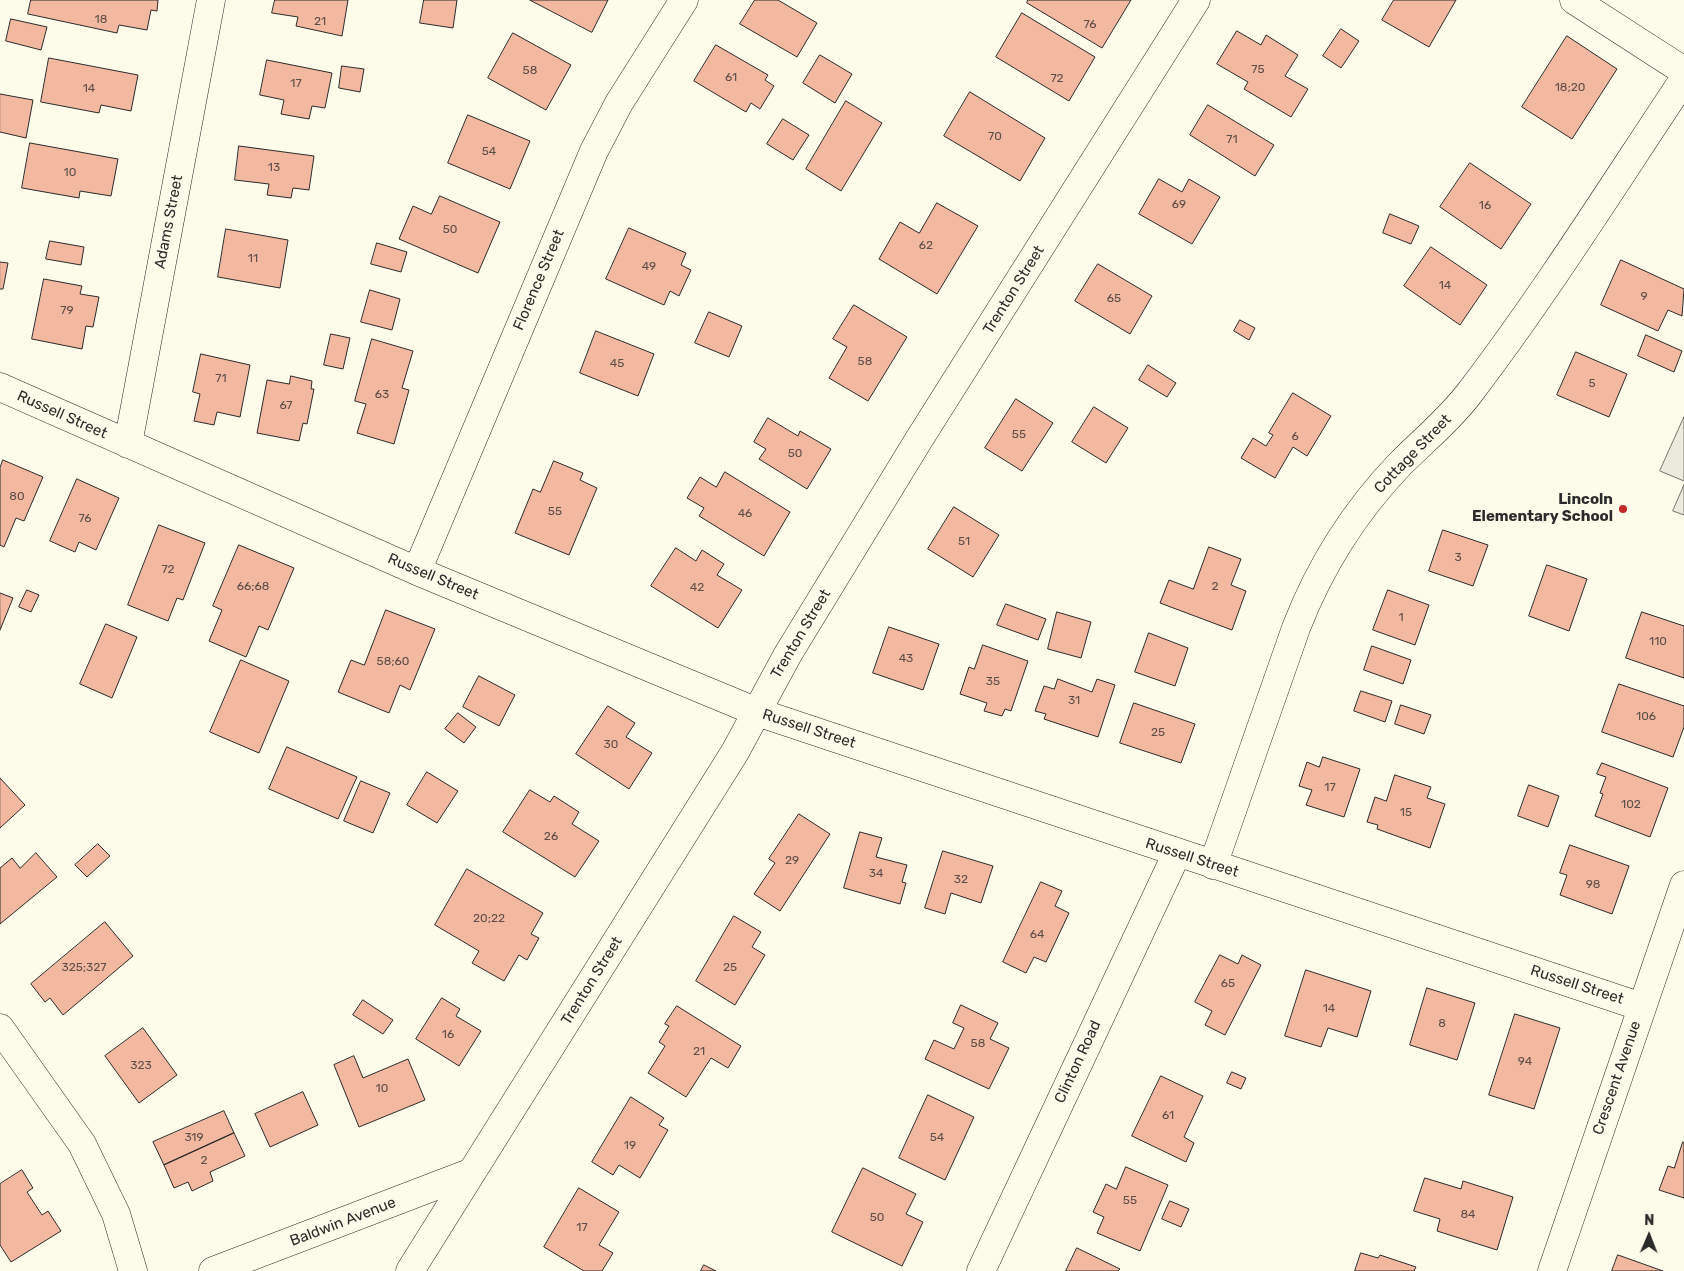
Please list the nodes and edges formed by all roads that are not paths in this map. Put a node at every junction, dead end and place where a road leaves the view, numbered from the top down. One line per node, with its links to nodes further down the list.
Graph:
1 (211, 0): 8 (street, Adams Street)
2 (684, 0): 9 (street, Florence Street)
3 (1196, 0): 10 (street, Trenton Street)
4 (1574, 0): 5 (street)
5 (1684, 72)
6 (1684, 80): 12 (street, Cottage Street)
7 (0, 387): 8 (street, Russell Street)
8 (128, 444): 9 (street, Russell Street)
9 (417, 571): 10 (street, Russell Street)
10 (757, 712): 11 (street, Russell Street); 16 (street, Trenton Street)
11 (1177, 853): 12 (street, Russell Street); 20 (street, Clinton Road)
12 (1213, 865): 14 (street, Russell Street)
13 (1684, 885): 14 (street, Crescent Avenue)
14 (1642, 1007): 21 (street, Crescent Avenue)
15 (0, 1028): 17 (street)
16 (472, 1172): 18 (street, Baldwin Avenue); 19 (street, Trenton Street)
17 (133, 1271)
18 (213, 1271)
19 (410, 1271)
20 (980, 1271)
21 (1552, 1271)

